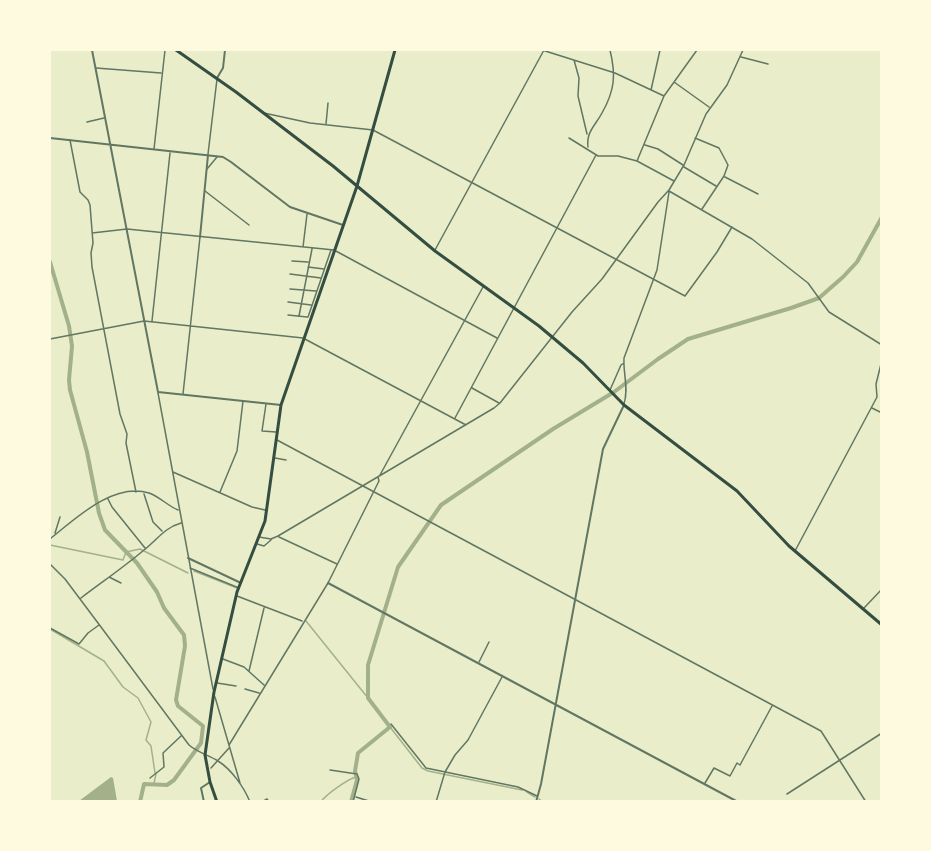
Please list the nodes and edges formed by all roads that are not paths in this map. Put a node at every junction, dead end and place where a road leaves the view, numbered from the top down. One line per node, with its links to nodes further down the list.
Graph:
1 (92, 50): 14 (street)
2 (165, 50): 16 (street)
3 (178, 50): 17 (main road)
4 (225, 50): 17 (street)
5 (395, 50): 27 (main road)
6 (543, 50): 12 (street); 46 (street)
7 (610, 50): 15 (street)
8 (660, 50): 19 (street)
9 (697, 50): 18 (street)
10 (743, 50): 11 (street)
11 (740, 57): 13 (street); 22 (street)
12 (574, 60): 15 (street); 28 (street)
13 (768, 64)
14 (96, 68): 16 (street); 24 (street)
15 (615, 73): 19 (street); 28 (street)
16 (162, 74): 36 (street)
17 (217, 78): 23 (main road); 38 (street)
18 (674, 82): 20 (street); 22 (street)
19 (651, 91): 20 (street)
20 (664, 96): 33 (street)
21 (328, 103): 26 (street)
22 (710, 108): 31 (street)
23 (261, 112): 26 (street); 47 (main road)
24 (106, 118): 25 (street); 34 (street)
25 (87, 122)
26 (326, 125): 27 (street)
27 (373, 130): 46 (street); 47 (main road)
28 (588, 135): 35 (street)
29 (50, 138): 32 (street)
30 (570, 138): 35 (street)
31 (695, 138): 42 (street); 44 (street)
32 (69, 140): 34 (street); 60 (street)
33 (644, 144): 41 (street); 42 (street)
34 (111, 145): 36 (street); 57 (street)
35 (588, 148): 39 (street)
36 (154, 149): 37 (street)
37 (170, 151): 38 (street); 59 (street)
38 (208, 155): 40 (street); 43 (street)
39 (596, 155): 41 (street); 58 (street)
40 (217, 156): 43 (street); 53 (street)
41 (637, 161): 45 (street)
42 (684, 166): 45 (street); 48 (street)
43 (206, 171): 49 (street)
44 (724, 177): 48 (street); 51 (street)
45 (675, 181): 50 (street)
46 (471, 183): 58 (street); 65 (street)
47 (357, 186): 55 (main road); 65 (main road)
48 (717, 187): 52 (street)
49 (204, 190): 54 (street); 61 (street)
50 (669, 192): 52 (street); 66 (street); 74 (street)
51 (758, 194)
52 (702, 209): 56 (street)
53 (307, 213): 55 (street); 62 (street)
54 (249, 225)
55 (343, 225): 64 (main road)
56 (732, 227): 74 (street); 95 (street)
57 (127, 229): 59 (street); 60 (street); 87 (street)
58 (556, 229): 66 (street); 82 (street)
59 (161, 232): 61 (street); 88 (street)
60 (92, 233): 90 (street)
61 (200, 237): 62 (street); 89 (street)
62 (303, 247): 63 (street)
63 (312, 248): 64 (street); 68 (street)
64 (333, 250): 70 (street); 85 (main road); 86 (street)
65 (435, 250): 75 (main road)
66 (615, 260): 74 (street); 91 (street)
67 (292, 261): 68 (street)
68 (309, 262): 69 (street)
69 (308, 267): 70 (street); 72 (street)
70 (325, 269): 73 (street)
71 (290, 274): 72 (street)
72 (305, 276): 73 (street); 77 (street)
73 (322, 278): 78 (street)
74 (654, 281): 97 (street)
75 (484, 285): 82 (main road); 86 (street)
76 (290, 289): 77 (street)
77 (303, 290): 78 (street); 80 (street)
78 (317, 291): 81 (street)
79 (288, 302): 80 (street)
80 (301, 303): 81 (street); 84 (street)
81 (312, 305): 85 (street)
82 (514, 307): 91 (main road); 93 (street)
83 (288, 315): 84 (street)
84 (299, 316): 85 (street)
85 (309, 317): 92 (main road)
86 (465, 320): 93 (street); 103 (street)
87 (144, 321): 88 (street); 90 (street); 99 (street)
88 (152, 322): 89 (street)
89 (190, 326): 92 (street); 101 (street)
90 (104, 328): 94 (street); 120 (street)
91 (552, 337): 100 (main road); 104 (street)
92 (303, 338): 103 (street); 106 (main road)
93 (497, 338): 98 (street)
94 (50, 339)
95 (881, 344)
96 (882, 360): 108 (street)
97 (624, 363): 100 (street); 107 (street)
98 (471, 388): 104 (street); 110 (street)
99 (158, 392): 101 (street); 116 (street)
100 (611, 392): 107 (main road)
101 (183, 395): 102 (street)
102 (243, 401): 105 (street); 122 (street)
103 (421, 401): 110 (street); 117 (street)
104 (500, 403): 111 (street)
105 (266, 404): 106 (street); 112 (street)
106 (281, 405): 112 (main road)
107 (624, 405): 136 (main road); 149 (street)
108 (871, 408): 109 (street); 136 (street)
109 (882, 413)
110 (454, 418): 111 (street)
111 (466, 425): 117 (street)
112 (277, 432): 113 (main road)
113 (276, 440): 114 (main road); 118 (street)
114 (274, 458): 115 (street); 125 (main road)
115 (286, 460)
116 (172, 472): 122 (street); 124 (street)
117 (379, 477): 118 (street); 119 (street)
118 (363, 486): 119 (street); 130 (street)
119 (374, 491): 139 (street); 149 (street)
120 (136, 492): 121 (street); 123 (street)
121 (143, 492): 124 (street); 128 (street)
122 (220, 492): 125 (street)
123 (108, 498): 129 (street); 135 (street)
124 (179, 510): 127 (street)
125 (266, 510): 131 (main road)
126 (60, 517): 129 (street)
127 (181, 524): 128 (street); 137 (street)
128 (163, 532): 135 (street)
129 (55, 535): 133 (street)
130 (278, 536): 132 (street); 139 (street)
131 (258, 537): 132 (street); 134 (main road)
132 (274, 538): 134 (street)
133 (50, 539)
134 (256, 543): 143 (main road)
135 (144, 550): 141 (street)
136 (795, 552): 151 (main road)
137 (188, 558): 140 (street); 143 (street)
138 (50, 564): 148 (street)
139 (338, 564): 144 (street)
140 (189, 568): 145 (street); 165 (street)
141 (109, 578): 142 (street); 148 (street)
142 (121, 583)
143 (241, 583): 145 (main road)
144 (328, 583): 152 (street); 158 (street)
145 (239, 588): 147 (main road)
146 (882, 589): 151 (street)
147 (237, 596): 150 (street); 157 (main road)
148 (80, 599): 153 (street)
149 (575, 599): 167 (street); 168 (street)
150 (264, 608): 152 (street); 159 (street)
151 (863, 609): 154 (main road)
152 (303, 622): 162 (street)
153 (100, 625): 155 (street); 171 (street)
154 (882, 625)
155 (50, 628)
156 (489, 642): 158 (street)
157 (222, 659): 159 (street); 161 (main road)
158 (478, 663): 160 (street)
159 (249, 671): 162 (street)
160 (503, 676): 167 (street); 178 (street)
161 (216, 683): 163 (street); 165 (main road)
162 (264, 685): 166 (street)
163 (236, 686)
164 (245, 689): 166 (street)
165 (213, 692): 172 (street); 173 (main road)
166 (260, 693): 172 (street)
167 (555, 704): 182 (street); 184 (street)
168 (772, 705): 174 (street); 182 (street)
169 (390, 724): 178 (street)
170 (882, 733): 174 (street)
171 (182, 736): 173 (street); 179 (street)
172 (229, 747): 175 (street); 181 (street)
173 (205, 755): 175 (street); 180 (main road)
174 (840, 759): 183 (street); 196 (street)
175 (218, 761): 176 (street); 181 (street)
176 (211, 768)
177 (330, 770): 185 (street)
178 (445, 774): 184 (street); 193 (street)
179 (150, 778)
180 (210, 782): 186 (street); 187 (main road)
181 (240, 783): 188 (street)
182 (705, 783): 195 (street)
183 (787, 794)
184 (538, 796): 194 (street)
185 (355, 797): 191 (street); 192 (street)
186 (204, 801)
187 (217, 801)
188 (250, 801)
189 (262, 801): 190 (street)
190 (269, 801)
191 (353, 801)
192 (372, 801)
193 (436, 801)
194 (536, 801)
195 (738, 801)
196 (866, 801)

